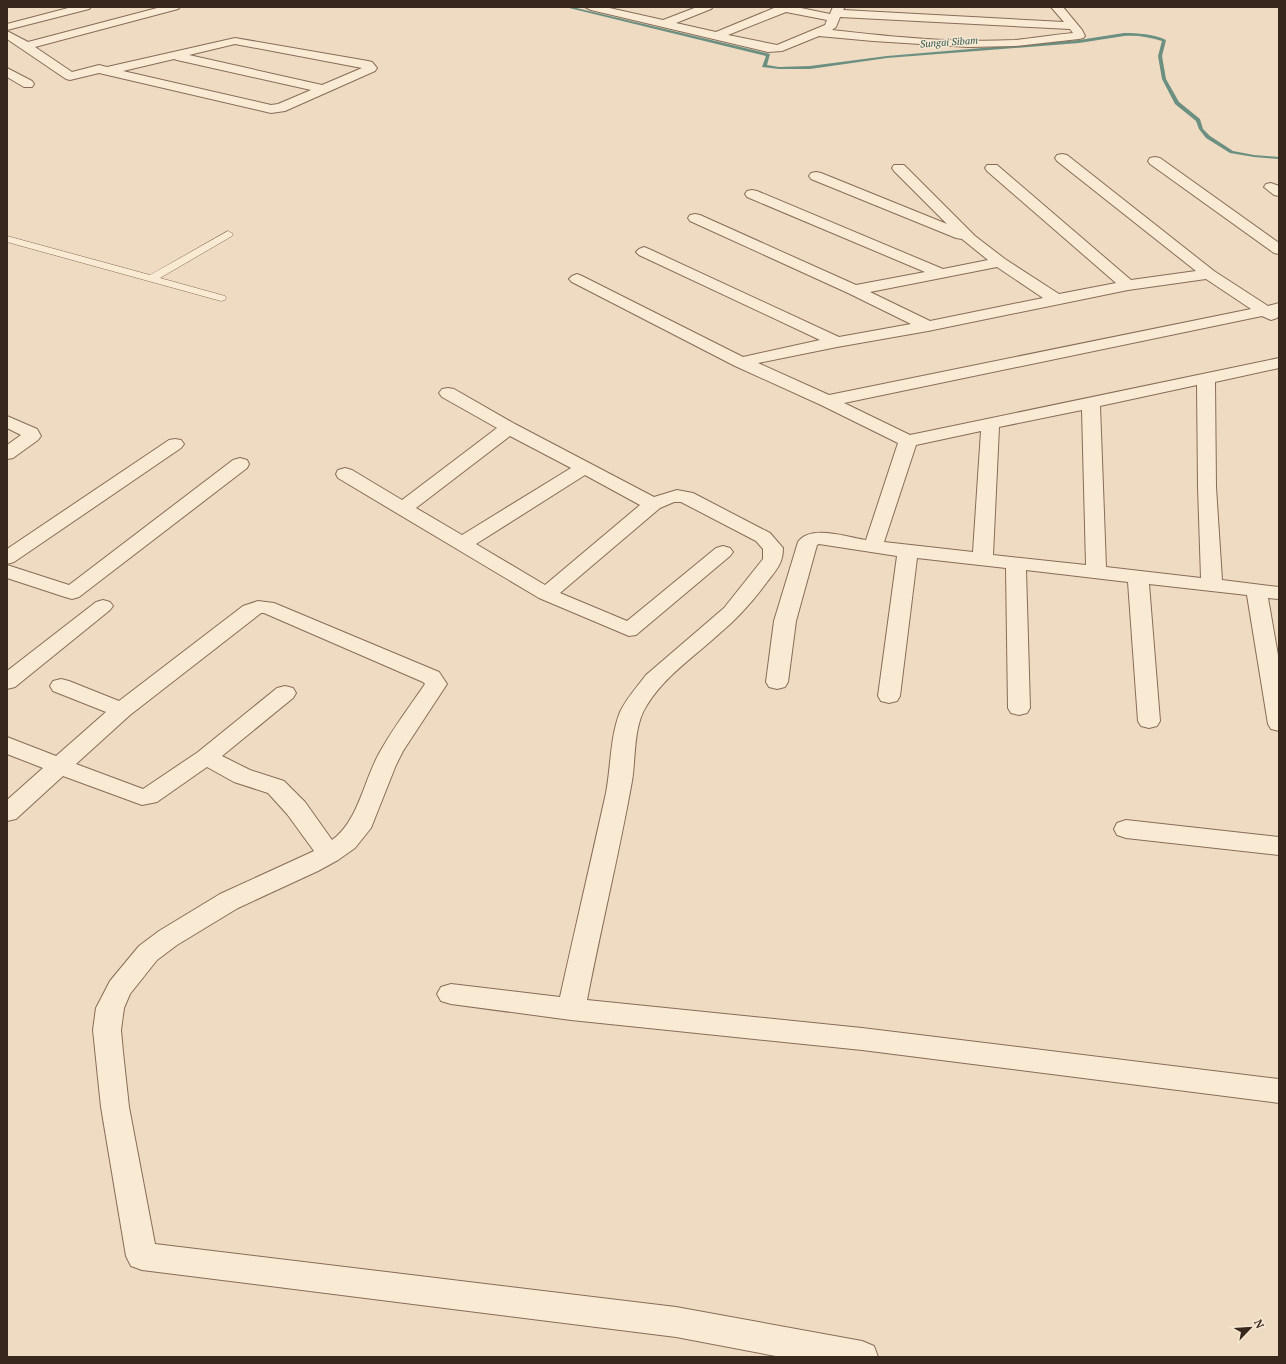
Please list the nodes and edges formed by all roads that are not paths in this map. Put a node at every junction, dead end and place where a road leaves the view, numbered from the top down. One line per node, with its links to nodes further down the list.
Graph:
1 (85, 7): 11 (street)
2 (174, 7): 16 (street)
3 (591, 7): 8 (street)
4 (627, 7): 8 (street)
5 (707, 7): 10 (street)
6 (1057, 7): 12 (street)
7 (782, 8): 9 (street); 15 (street)
8 (614, 12): 10 (street)
9 (837, 13): 12 (street); 13 (street)
10 (664, 24): 15 (street)
11 (7, 27)
12 (1073, 27): 13 (street)
13 (817, 32): 15 (street)
14 (7, 34): 16 (street)
15 (717, 36)
16 (24, 44): 17 (street); 19 (street)
17 (7, 46)
18 (172, 55): 19 (street); 22 (street); 22 (street)
19 (107, 71): 22 (street)
20 (7, 72): 21 (street)
21 (28, 84)
22 (323, 89)
23 (1062, 158): 37 (street)
24 (1155, 161): 33 (street)
25 (899, 168): 32 (street)
26 (992, 168): 40 (street)
27 (816, 176): 32 (street)
28 (752, 194): 36 (street)
29 (695, 218): 41 (street)
30 (228, 234): 39 (lane)
31 (7, 239): 39 (lane)
32 (970, 239): 35 (street)
33 (1279, 250)
34 (644, 252): 47 (street)
35 (1000, 262): 36 (street); 43 (street)
36 (942, 274): 41 (street)
37 (1209, 274): 40 (street); 44 (street)
38 (577, 278): 48 (street)
39 (151, 280): 42 (lane)
40 (1128, 285): 43 (street)
41 (854, 290): 46 (street)
42 (221, 298)
43 (1055, 299): 46 (street)
44 (1272, 310): 45 (street); 52 (street)
45 (1279, 321)
46 (928, 326): 47 (street)
47 (837, 342): 48 (street)
48 (741, 362): 52 (street)
49 (1279, 363): 50 (street)
50 (1206, 378): 53 (street); 75 (street)
51 (448, 393): 56 (street)
52 (827, 401): 57 (street)
53 (1092, 403): 55 (street); 72 (street)
54 (7, 421): 59 (street)
55 (990, 424): 57 (street); 70 (street)
56 (509, 428): 61 (street); 64 (street)
57 (908, 441): 66 (street)
58 (176, 444): 69 (street)
59 (7, 454)
60 (240, 464): 74 (street)
61 (585, 467): 63 (street); 65 (street)
62 (345, 474): 64 (street)
63 (653, 504): 78 (street); 97 (street)
64 (402, 509): 65 (street)
65 (462, 544): 78 (street)
66 (873, 547): 67 (street); 81 (street)
67 (908, 551): 70 (street); 84 (street)
68 (723, 552): 78 (street)
69 (7, 558)
70 (982, 559): 71 (street)
71 (1016, 563): 72 (street); 85 (street)
72 (1096, 572): 73 (street)
73 (1138, 577): 75 (street); 87 (street)
74 (12, 578)
75 (1212, 585): 76 (street)
76 (1256, 590): 77 (street); 88 (street)
77 (1279, 593)
78 (546, 594)
79 (103, 606): 80 (street)
80 (7, 682)
81 (777, 682)
82 (61, 686): 86 (street)
83 (285, 693): 90 (street)
84 (889, 696)
85 (1019, 708)
86 (122, 710): 91 (street); 95 (street)
87 (1148, 720)
88 (1279, 724)
89 (7, 744): 91 (street)
90 (206, 757): 91 (street); 95 (street)
91 (59, 766): 92 (street)
92 (7, 813)
93 (1126, 828): 94 (street)
94 (1279, 846)
95 (329, 854): 99 (street)
96 (451, 994): 97 (street)
97 (571, 1009): 98 (street)
98 (1279, 1091)
99 (862, 1357)

